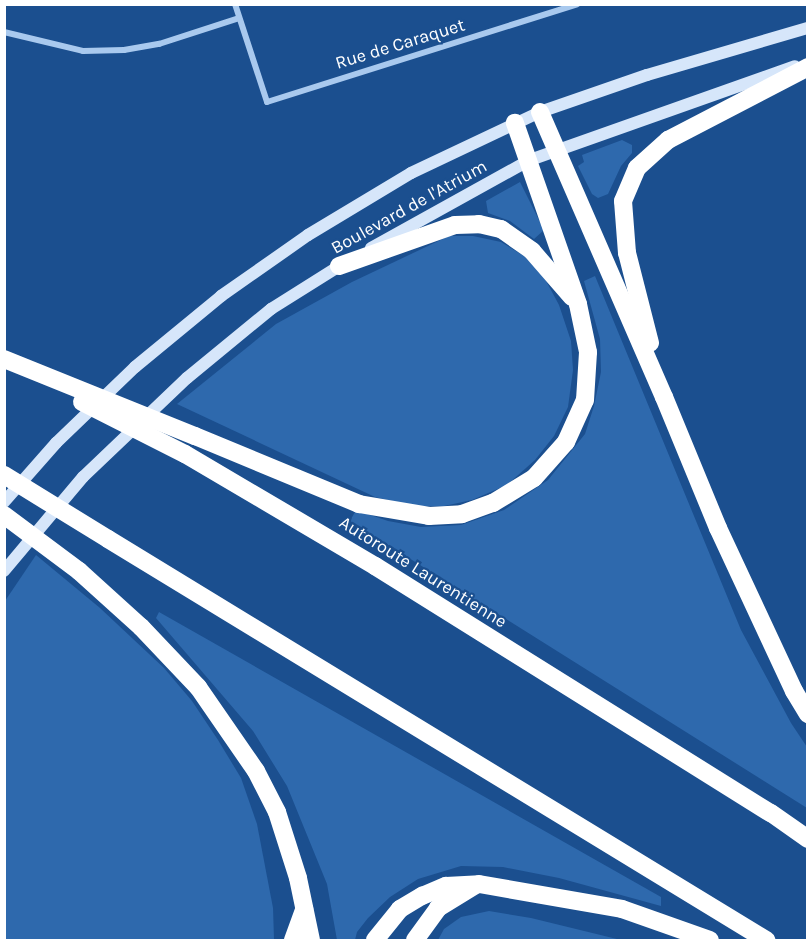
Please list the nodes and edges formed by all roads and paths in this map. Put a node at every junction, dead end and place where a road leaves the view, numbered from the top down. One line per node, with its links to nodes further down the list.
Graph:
1 (235, 4): 3 (street)
2 (578, 4): 3 (street, Rue de Caraquet)
3 (239, 18): 5 (street)
4 (807, 28): 8 (main road, Boulevard de l'Atrium)
5 (4, 32)
6 (807, 62): 10 (main road, Boulevard de l'Atrium)
7 (807, 67): 15 (highway)
8 (540, 112): 9 (main road, Boulevard de l'Atrium); 10 (highway)
9 (515, 123): 11 (highway); 17 (main road, Boulevard de l'Atrium)
10 (555, 149): 11 (main road, Boulevard de l'Atrium); 15 (highway)
11 (530, 160): 12 (main road, Boulevard de l'Atrium); 13 (highway)
12 (339, 266): 13 (highway); 19 (main road, Boulevard de l'Atrium)
13 (578, 304): 14 (highway, bridge)
14 (4, 361): 21 (highway, Autoroute Laurentienne, bridge)
15 (664, 397): 20 (highway)
16 (4, 475): 29 (highway, bridge)
17 (4, 502)
18 (4, 515): 23 (highway, bridge)
19 (4, 571)
20 (807, 714)
21 (807, 839)
22 (479, 884): 26 (highway); 27 (highway); 28 (highway)
23 (304, 908): 24 (highway); 25 (highway)
24 (293, 940)
25 (310, 940)
26 (375, 940)
27 (415, 940)
28 (710, 940)
29 (766, 940)

